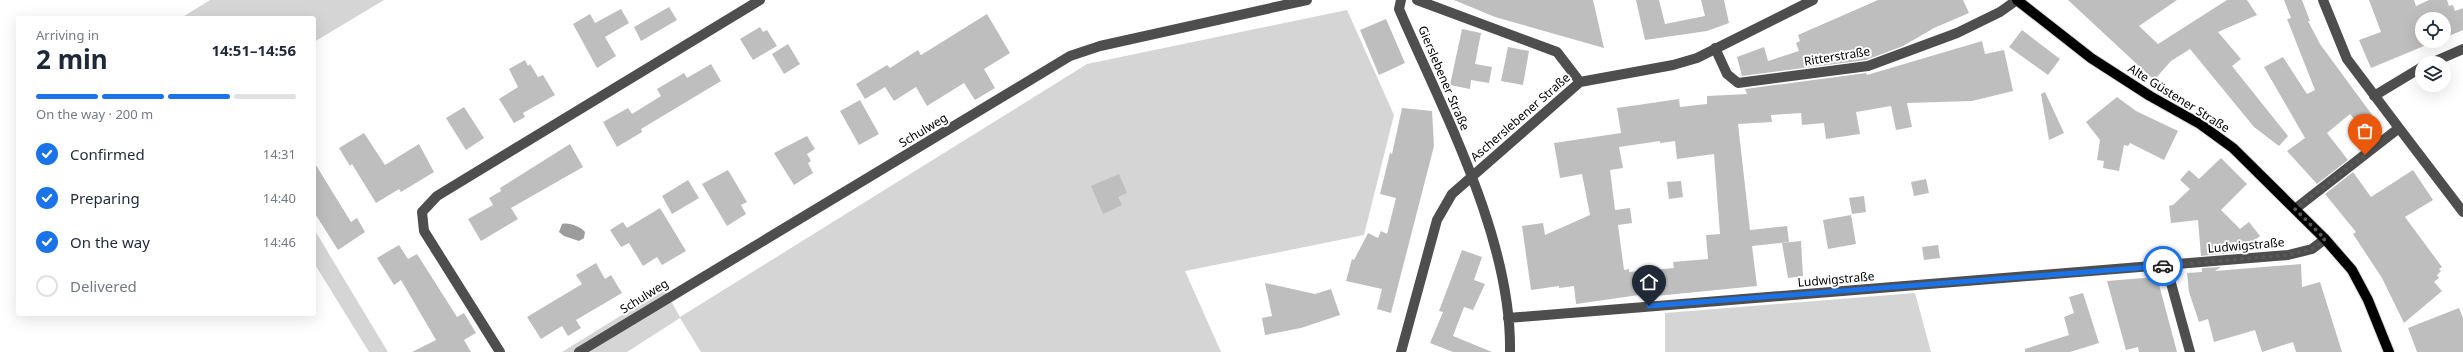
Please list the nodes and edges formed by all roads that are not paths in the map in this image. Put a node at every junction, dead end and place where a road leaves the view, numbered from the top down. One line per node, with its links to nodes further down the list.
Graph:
1 (760, 0): 22 (street)
2 (1308, 0): 23 (street, Schulweg)
3 (1400, 0): 15 (street, Gierslebener Straße)
4 (1417, 0): 12 (street)
5 (1813, 0): 8 (street, Ascherslebener Straße)
6 (2017, 0): 8 (street, Ritterstraße); 16 (main road, Alte Güstener Straße)
7 (2323, 0): 13 (street)
8 (1715, 48): 12 (street, Ascherslebener Straße)
9 (2463, 49): 10 (street)
10 (2446, 56)
11 (2415, 71): 13 (street)
12 (1580, 82): 15 (street, Ascherslebener Straße)
13 (2374, 96): 14 (street)
14 (2400, 128): 16 (street); 17 (street)
15 (1472, 176): 20 (street, Gierslebener Straße); 24 (street, Ascherslebener Straße)
16 (2295, 209): 18 (main road, Alte Güstener Straße)
17 (2463, 212)
18 (2325, 239): 19 (street, Ludwigstraße); 26 (main road, Alte Güstener Straße)
19 (2166, 266): 20 (street, Ludwigstraße); 25 (street)
20 (1508, 318): 21 (street, Gierslebener Straße)
21 (1512, 351)
22 (500, 352)
23 (580, 352)
24 (1401, 352)
25 (2190, 352)
26 (2389, 352)

